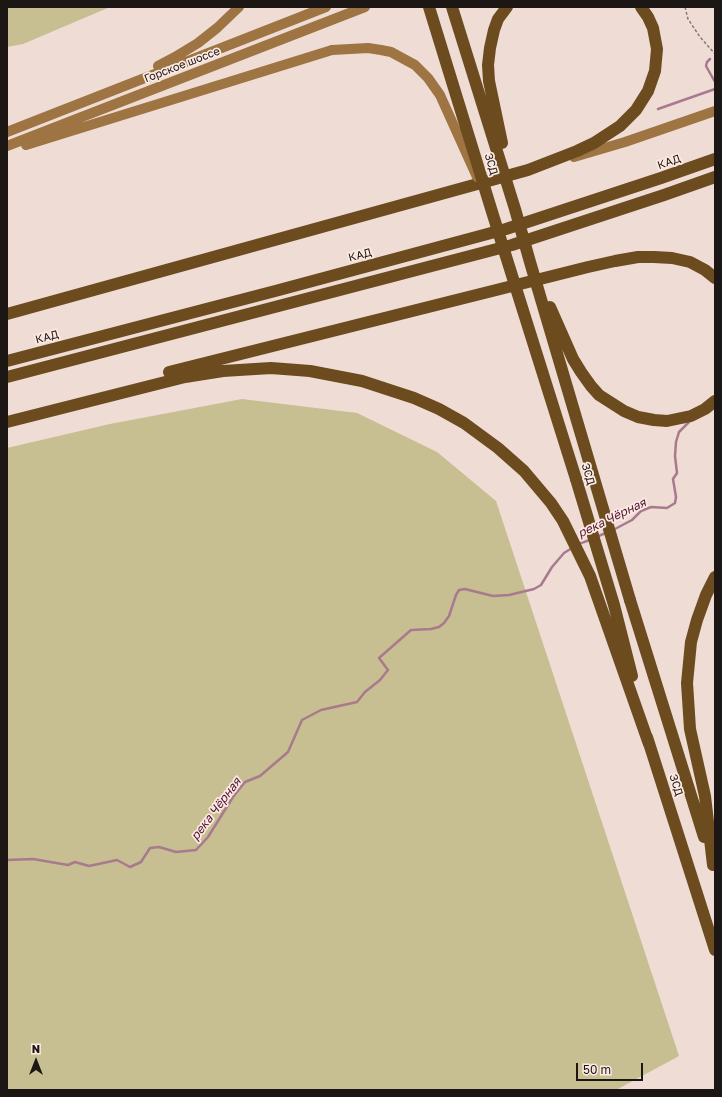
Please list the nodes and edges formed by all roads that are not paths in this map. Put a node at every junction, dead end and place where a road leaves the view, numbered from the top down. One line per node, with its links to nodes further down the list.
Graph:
1 (238, 7): 8 (main road)
2 (326, 7): 8 (main road, Горское шоссе)
3 (365, 7): 11 (main road, Горское шоссе)
4 (429, 7): 17 (highway, ЗСД, bridge)
5 (452, 7): 16 (highway, ЗСД, bridge)
6 (507, 7): 16 (highway, bridge)
7 (641, 7): 14 (highway)
8 (101, 94): 10 (main road, Горское шоссе)
9 (715, 111): 14 (main road)
10 (7, 132)
11 (7, 146)
12 (7, 150): 17 (main road, bridge)
13 (715, 159): 21 (highway, КАД)
14 (528, 170): 20 (highway)
15 (715, 178): 22 (highway)
16 (515, 209): 18 (highway, ЗСД, bridge)
17 (493, 215): 27 (highway, ЗСД, bridge)
18 (530, 262): 23 (highway, bridge); 28 (highway, ЗСД, bridge)
19 (715, 278): 24 (highway)
20 (7, 314)
21 (7, 361)
22 (7, 377)
23 (715, 401)
24 (7, 414)
25 (7, 422): 27 (highway)
26 (715, 577): 28 (highway)
27 (649, 744): 29 (highway, ЗСД)
28 (714, 869)
29 (715, 950)

